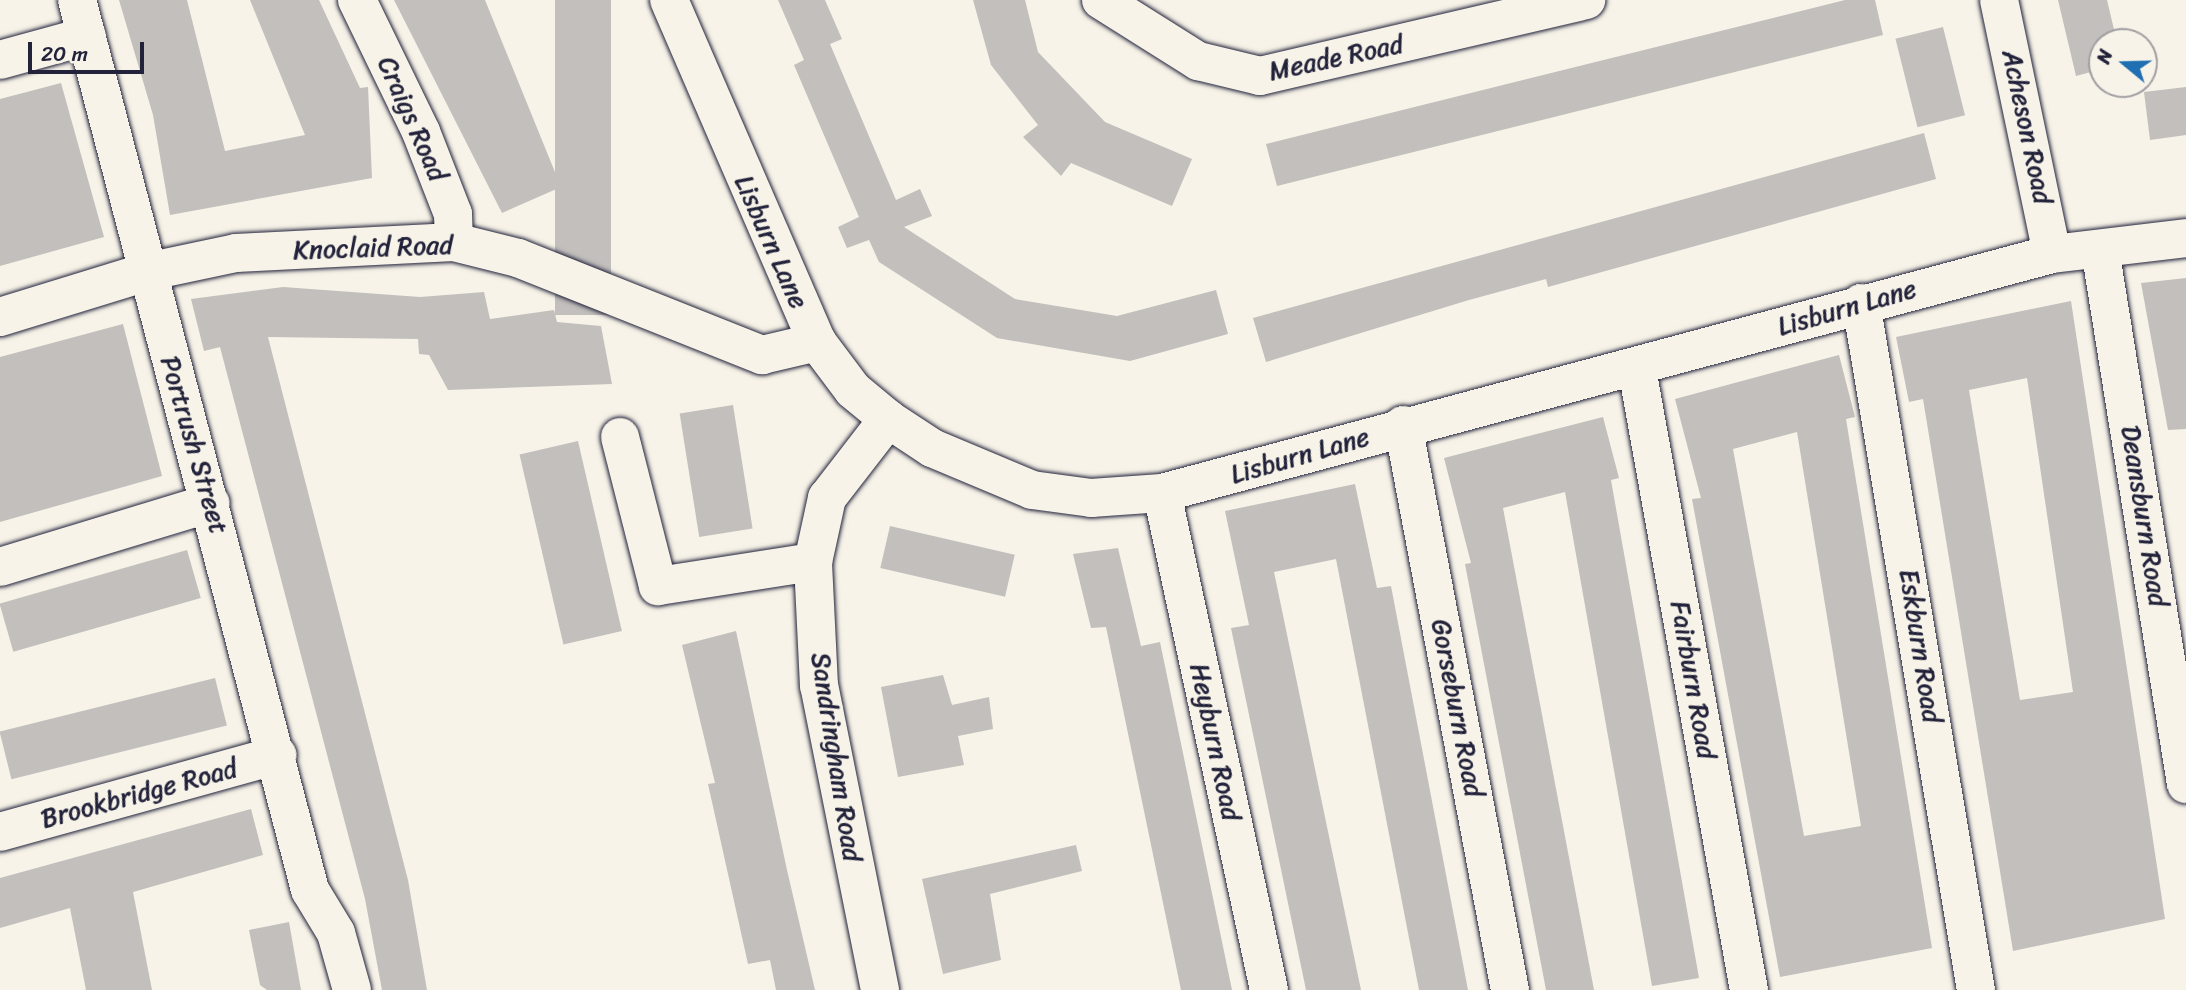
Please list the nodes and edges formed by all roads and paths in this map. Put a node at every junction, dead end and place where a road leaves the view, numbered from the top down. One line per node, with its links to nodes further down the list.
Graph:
1 (77, 0): 7 (street, Portrush Street)
2 (357, 0): 10 (street, Craigs Road)
3 (668, 0): 16 (street, Lisburn Lane)
4 (1101, 0): 5 (street, Meade Road)
5 (1586, 0)
6 (2000, 0): 12 (street, Acheson Road)
7 (87, 36): 8 (street); 13 (street, Portrush Street)
8 (0, 60)
9 (2186, 238): 11 (street, Lisburn Lane)
10 (454, 242): 13 (street, Knoclaid Road); 16 (street, Knoclaid Road)
11 (2100, 249): 12 (street, Lisburn Lane); 26 (street, Deansburn Road)
12 (2052, 254): 14 (street, Lisburn Lane)
13 (146, 272): 15 (street, Knoclaid Road); 22 (street, Portrush Street)
14 (1861, 303): 17 (street, Lisburn Lane); 33 (street, Eskburn Road)
15 (0, 317)
16 (817, 342): 18 (street, Lisburn Lane)
17 (1637, 369): 19 (street, Lisburn Lane); 32 (street, Fairburn Road)
18 (888, 419): 21 (street, Lisburn Lane); 23 (street, Sandringham Road)
19 (1403, 425): 21 (street, Lisburn Lane); 31 (street, Gorseburn Road)
20 (620, 437): 23 (street)
21 (1161, 493): 30 (street, Heyburn Road)
22 (211, 503): 24 (street); 25 (street, Portrush Street)
23 (813, 562): 29 (street, Sandringham Road)
24 (0, 567)
25 (277, 755): 27 (street, Brookbridge Road); 28 (street, Portrush Street)
26 (2186, 783)
27 (0, 832)
28 (352, 990)
29 (880, 990)
30 (1269, 990)
31 (1510, 990)
32 (1749, 990)
33 (1976, 990)

